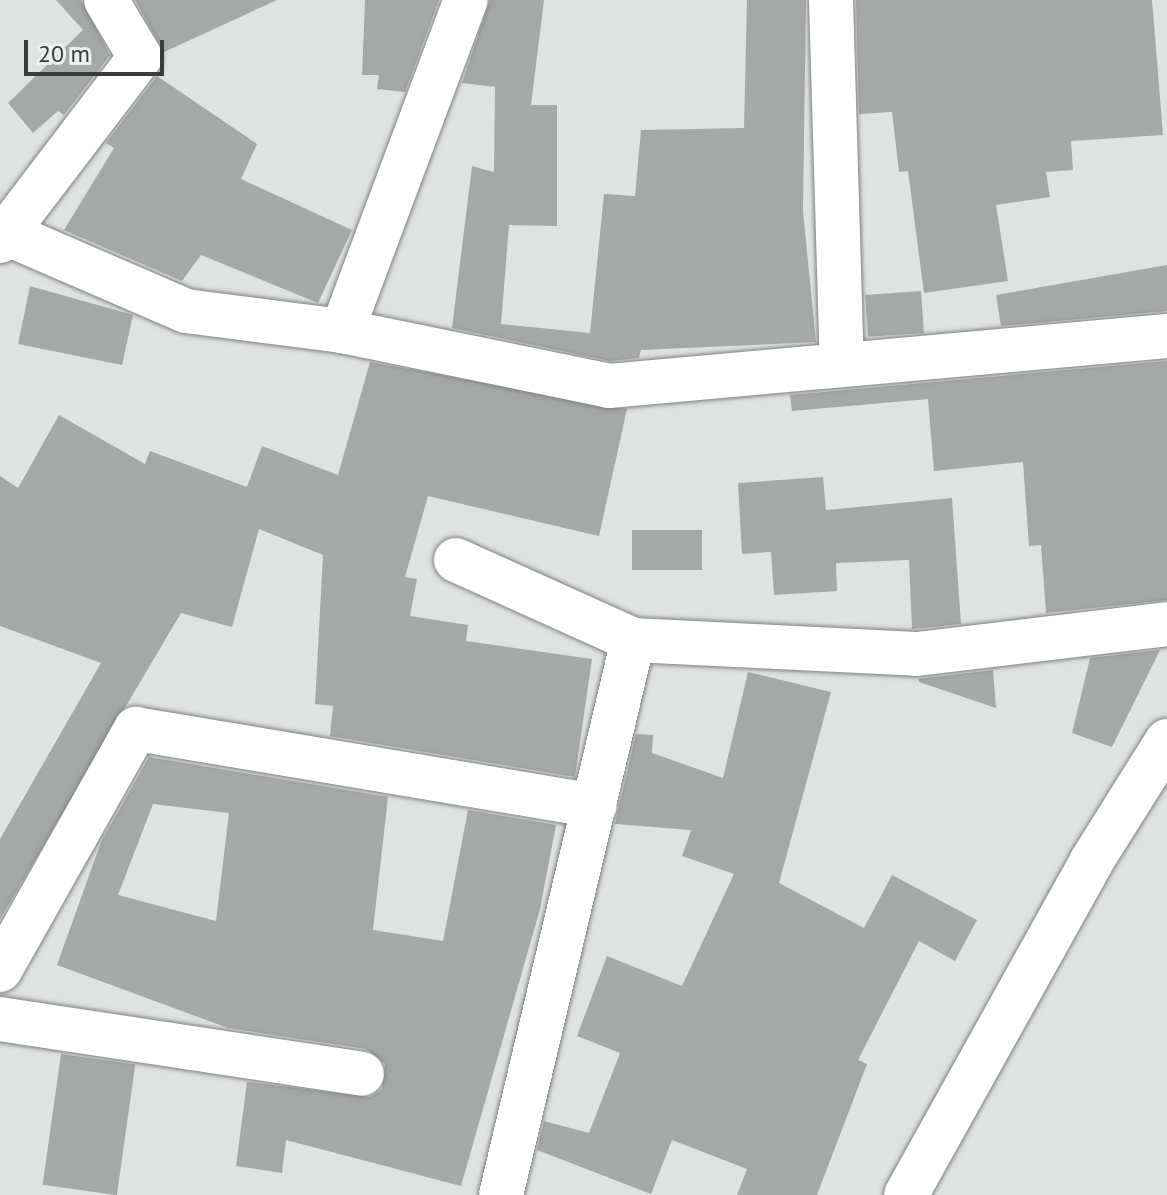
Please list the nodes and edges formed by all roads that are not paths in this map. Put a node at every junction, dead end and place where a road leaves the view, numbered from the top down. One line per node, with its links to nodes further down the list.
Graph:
1 (106, 0): 4 (street)
2 (466, 0): 5 (street)
3 (831, 0): 7 (street)
4 (4, 238): 5 (street)
5 (342, 331): 7 (street)
6 (1167, 336): 7 (street)
7 (842, 364)
8 (456, 560): 10 (street)
9 (1167, 624): 10 (street)
10 (633, 640): 12 (street)
11 (1167, 741): 17 (street)
12 (595, 806): 13 (street); 16 (street)
13 (0, 970)
14 (0, 1019): 15 (street)
15 (362, 1074)
16 (501, 1195)
17 (906, 1195)

